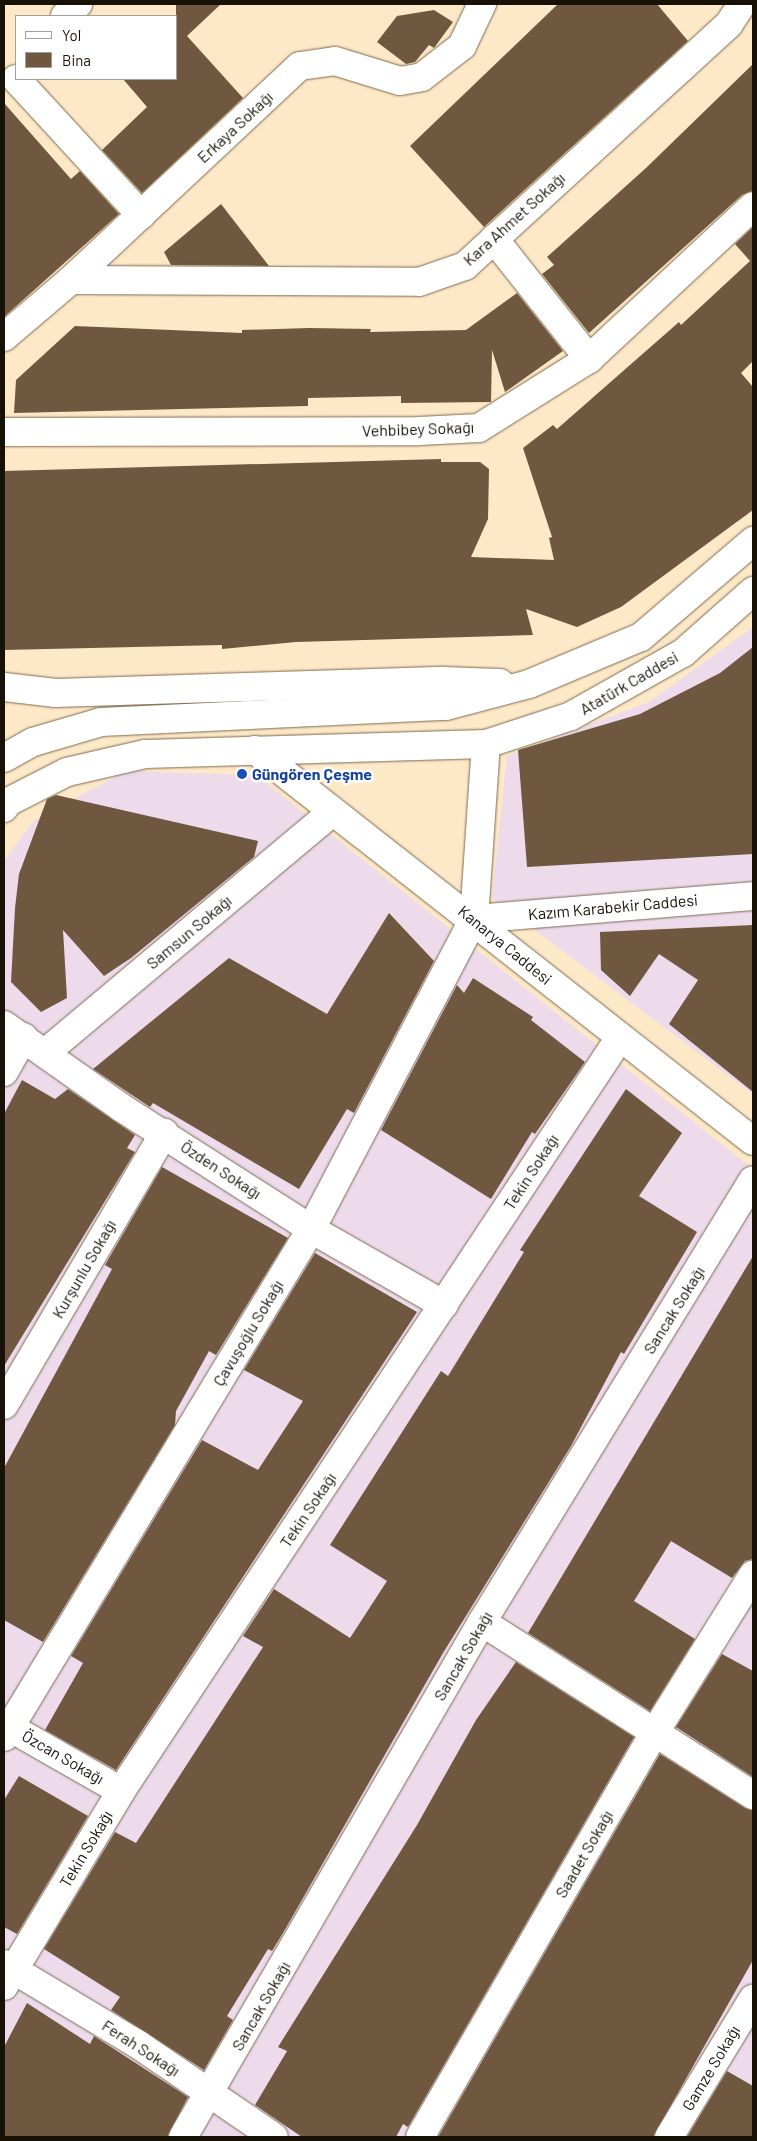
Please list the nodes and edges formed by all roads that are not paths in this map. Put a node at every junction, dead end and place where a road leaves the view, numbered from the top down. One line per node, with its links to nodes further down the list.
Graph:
1 (78, 4): 4 (street)
2 (482, 4): 7 (street, Erkaya Sokağı)
3 (742, 4): 8 (street, Kara Ahmet Sokağı)
4 (66, 15)
5 (19, 80): 7 (street)
6 (753, 206): 11 (street, Vehbibey Sokağı)
7 (141, 215): 9 (street, Erkaya Sokağı)
8 (494, 239): 9 (street, Kara Ahmet Sokağı); 11 (street)
9 (71, 280): 10 (street, Erkaya Sokağı)
10 (4, 338)
11 (589, 359): 12 (street, Vehbibey Sokağı)
12 (4, 432)
13 (753, 541): 15 (street, Atatürk Caddesi)
14 (753, 591): 17 (street, Atatürk Caddesi)
15 (529, 684): 16 (street); 19 (street, Atatürk Caddesi)
16 (4, 687)
17 (486, 744): 18 (street, Atatürk Caddesi); 23 (street)
18 (255, 750): 20 (street, Atatürk Caddesi); 21 (street, Kanarya Caddesi)
19 (4, 758)
20 (4, 808)
21 (332, 812): 23 (street, Kanarya Caddesi); 24 (street, Samsun Sokağı)
22 (753, 896): 23 (street, Kazım Karabekir Caddesi)
23 (474, 919): 25 (street, Kanarya Caddesi); 30 (street, Çavuşoğlu Sokağı)
24 (24, 1038): 26 (street, Samsun Sokağı); 27 (street, Özden Sokağı)
25 (619, 1038): 28 (street, Kanarya Caddesi); 31 (street, Tekin Sokağı)
26 (4, 1072)
27 (164, 1134): 30 (street, Özden Sokağı); 32 (street, Kurşunlu Sokağı)
28 (753, 1142)
29 (753, 1180): 34 (street, Sancak Sokağı)
30 (311, 1229): 31 (street, Özden Sokağı); 35 (street, Çavuşoğlu Sokağı)
31 (444, 1305): 37 (street, Tekin Sokağı)
32 (4, 1405)
33 (753, 1575): 36 (street, Saadet Sokağı)
34 (482, 1622): 36 (street); 41 (street, Sancak Sokağı)
35 (6, 1729): 37 (street, Özcan Sokağı)
36 (654, 1734): 38 (street); 44 (street, Saadet Sokağı)
37 (121, 1791): 39 (street, Tekin Sokağı)
38 (753, 1795)
39 (7, 1973): 41 (street, Ferah Sokağı)
40 (753, 1999): 45 (street, Gamze Sokağı)
41 (210, 2094): 42 (street, Sancak Sokağı); 43 (street, Ferah Sokağı)
42 (183, 2137)
43 (274, 2137)
44 (420, 2137)
45 (669, 2137)

